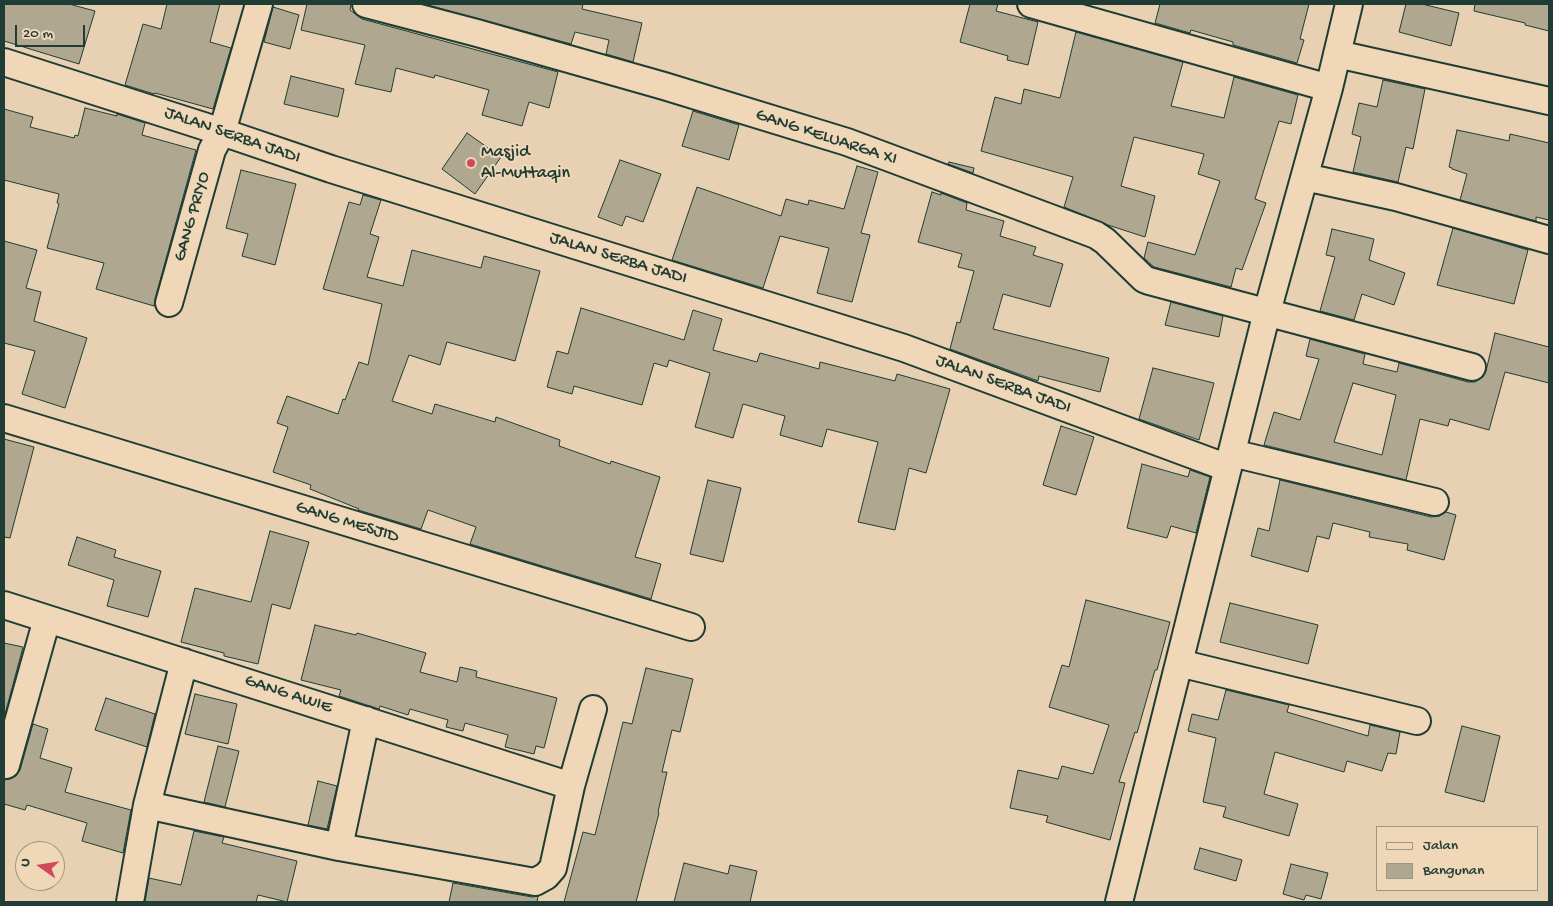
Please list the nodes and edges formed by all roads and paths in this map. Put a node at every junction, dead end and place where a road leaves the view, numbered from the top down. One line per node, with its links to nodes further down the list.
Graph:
1 (259, 4): 9 (street, GANG PRIYO)
2 (366, 4): 13 (street, GANG KELUARGA XI)
3 (1031, 4): 7 (street)
4 (1349, 4): 5 (street)
5 (1337, 54): 7 (street); 8 (street)
6 (4, 62): 9 (street, JALAN SERBA JADI)
7 (1329, 88): 10 (street)
8 (1549, 102)
9 (222, 132): 12 (street, GANG PRIYO); 16 (street, JALAN SERBA JADI)
10 (1305, 177): 11 (street); 13 (street)
11 (1549, 240)
12 (169, 303)
13 (1267, 312): 14 (street, GANG KELUARGA XI); 16 (street)
14 (1472, 368)
15 (4, 418): 20 (street, GANG MESJID)
16 (1230, 460): 17 (street, JALAN SERBA JADI); 22 (street)
17 (1435, 502)
18 (4, 605): 19 (street, GANG AWIE)
19 (47, 618): 21 (street, GANG AWIE); 26 (street)
20 (691, 628)
21 (184, 662): 24 (street, GANG AWIE); 28 (street)
22 (1179, 663): 25 (street); 31 (street)
23 (593, 709): 27 (street)
24 (366, 720): 27 (street, GANG AWIE); 29 (street)
25 (1418, 720)
26 (6, 765)
27 (571, 786): 29 (street)
28 (147, 804): 29 (street); 30 (street)
29 (339, 847)
30 (130, 902)
31 (1119, 902)

